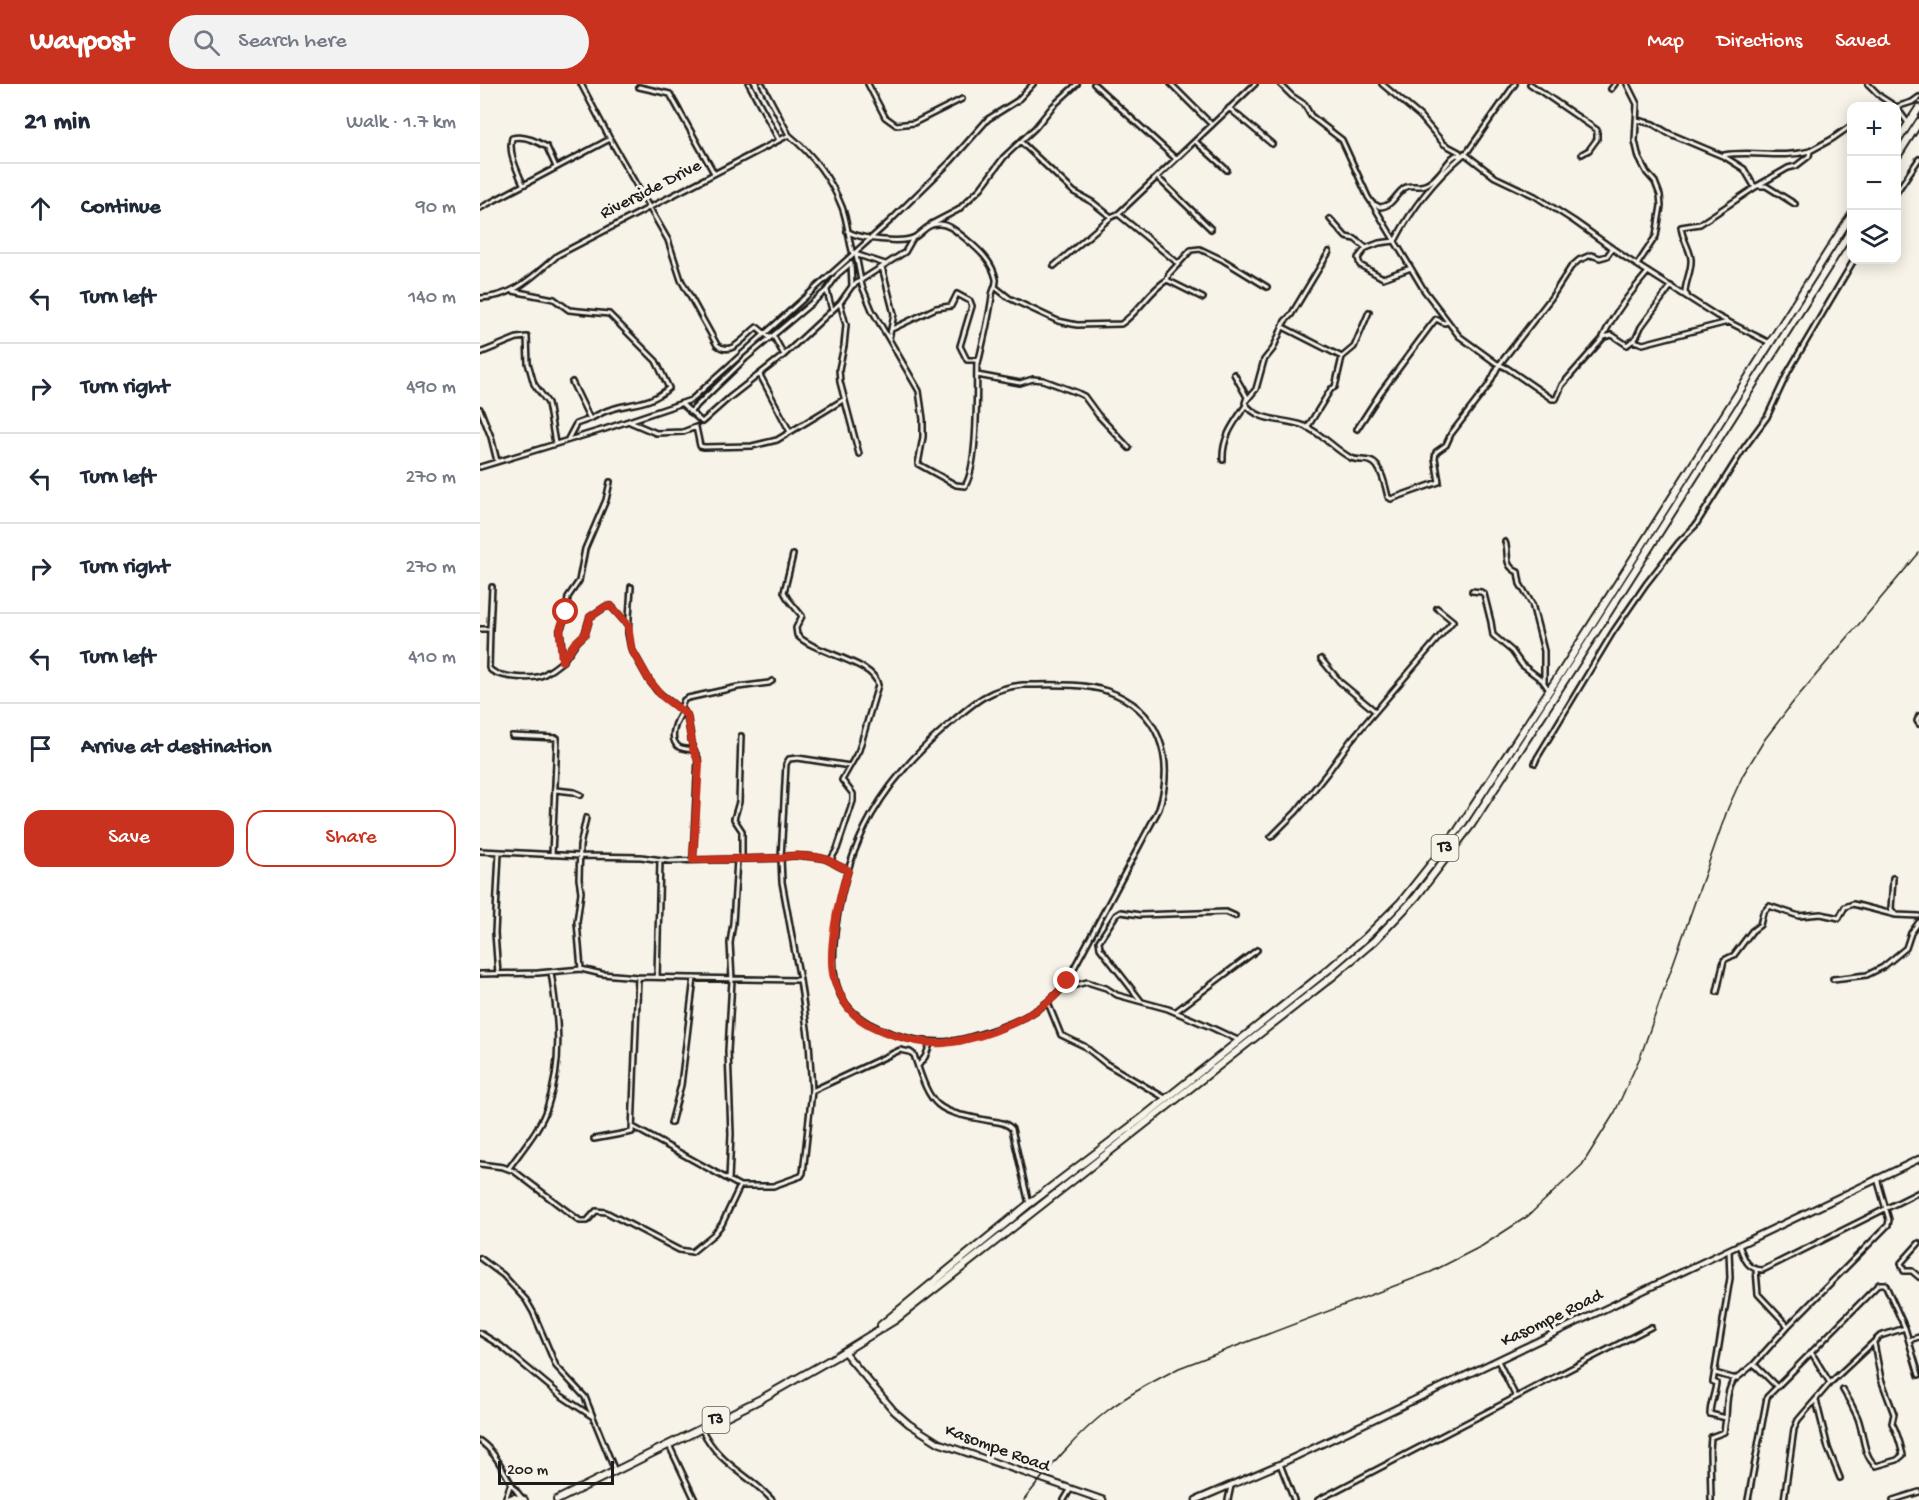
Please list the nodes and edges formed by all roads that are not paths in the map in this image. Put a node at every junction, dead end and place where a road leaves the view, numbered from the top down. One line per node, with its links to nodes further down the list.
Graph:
1 (581, 84): 33 (street)
2 (749, 84): 34 (street)
3 (762, 84): 31 (street)
4 (868, 84): 20 (street)
5 (1033, 84): 64 (street)
6 (1077, 84): 36 (street)
7 (1094, 84): 43 (street)
8 (1171, 84): 28 (street)
9 (1255, 84): 23 (street)
10 (1280, 84): 52 (street)
11 (1382, 84): 40 (street)
12 (1515, 84): 40 (street)
13 (1530, 84): 39 (street)
14 (1615, 84): 18 (street)
15 (1627, 84): 26 (street)
16 (1868, 84): 21 (street)
17 (639, 87): 47 (street)
18 (1611, 89)
19 (1919, 97): 22 (street)
20 (962, 99)
21 (1888, 102)
22 (1901, 105)
23 (1229, 108): 28 (street); 37 (street)
24 (1919, 108): 29 (highway)
25 (1901, 114): 29 (street)
26 (1637, 120): 41 (street); 75 (street)
27 (1919, 122): 42 (highway)
28 (1212, 124): 35 (street)
29 (1909, 124): 32 (highway)
30 (1847, 128): 38 (street)
31 (789, 135): 34 (street, Riverside Drive); 62 (street)
32 (1901, 136)
33 (610, 139): 45 (street); 54 (street)
34 (779, 141): 47 (street, Riverside Drive)
35 (1194, 141): 43 (street); 46 (street)
36 (1021, 142): 57 (street); 60 (street)
37 (1272, 144)
38 (1810, 151): 41 (street); 50 (street)
39 (1582, 154)
40 (1463, 155): 52 (street); 66 (street); 68 (street)
41 (1722, 155): 50 (street)
42 (1897, 156)
43 (1176, 159): 48 (street)
44 (1919, 159): 51 (street)
45 (556, 167): 49 (street); 49 (street)
46 (1227, 170)
47 (714, 173): 54 (street, Riverside Drive)
48 (1157, 177): 56 (street); 61 (street)
49 (522, 184): 55 (street)
50 (1757, 186): 53 (street); 90 (street)
51 (1901, 186)
52 (1372, 203): 66 (street)
53 (1795, 204)
54 (648, 206): 86 (street, Riverside Drive); 98 (street)
55 (480, 208)
56 (1118, 214): 57 (street); 73 (street)
57 (1111, 217): 76 (street)
58 (1330, 219): 67 (street)
59 (1847, 220): 103 (highway, T3)
60 (930, 225): 65 (street); 84 (street)
61 (1211, 229)
62 (847, 231): 64 (street); 70 (street)
63 (1847, 235): 217 (highway, T3)
64 (872, 238): 65 (street); 70 (street)
65 (913, 238): 72 (street)
66 (1395, 242): 67 (street); 78 (street)
67 (1366, 248): 78 (street)
68 (1612, 249): 75 (street); 107 (street)
69 (1329, 252): 96 (street)
70 (854, 254): 71 (street); 72 (street); 81 (street); 98 (street)
71 (850, 263): 82 (street); 87 (street)
72 (887, 264): 77 (street)
73 (1179, 264): 80 (street); 85 (street)
74 (1852, 264): 152 (street)
75 (1637, 265): 79 (street)
76 (1054, 266)
77 (882, 267): 81 (street); 97 (street)
78 (1411, 268): 94 (street)
79 (1648, 272): 83 (street); 101 (street)
80 (1167, 280): 84 (street); 89 (street)
81 (861, 281): 82 (street); 100 (street)
82 (852, 286): 91 (street)
83 (1671, 286): 90 (street); 102 (street)
84 (995, 287): 108 (street)
85 (1267, 287)
86 (511, 291): 88 (street, Riverside Drive); 117 (street)
87 (826, 291): 92 (street); 99 (street)
88 (480, 298)
89 (1203, 298)
90 (1692, 301): 95 (street)
91 (840, 303): 92 (street); 112 (street)
92 (832, 310): 105 (street)
93 (1369, 312): 106 (street)
94 (1448, 322): 107 (street); 120 (street)
95 (1728, 322): 102 (street); 103 (street)
96 (1282, 327): 106 (street); 114 (street)
97 (892, 329): 100 (street); 108 (street)
98 (765, 333): 99 (street); 113 (street)
99 (771, 337): 105 (street); 116 (street)
100 (889, 341): 108 (street)
101 (1600, 341): 102 (street); 107 (street)
102 (1634, 341)
103 (1770, 343): 143 (highway, T3)
104 (480, 353): 123 (street)
105 (784, 355): 110 (street)
106 (1342, 357): 119 (street)
107 (1500, 364): 119 (street)
108 (977, 373): 124 (street)
109 (1234, 374): 114 (street)
110 (760, 375): 116 (street); 121 (street)
111 (572, 382): 117 (street)
112 (843, 400): 121 (street); 125 (street)
113 (682, 404): 116 (street); 118 (street)
114 (1246, 404): 119 (street); 126 (street)
115 (480, 409): 127 (street)
116 (690, 412)
117 (590, 419): 122 (street)
118 (628, 421): 121 (street); 122 (street)
119 (1307, 428)
120 (1357, 429)
121 (790, 432)
122 (568, 439): 123 (street)
123 (555, 443): 127 (street)
124 (1129, 448)
125 (859, 454)
126 (1223, 460)
127 (497, 461): 128 (street)
128 (480, 467)
129 (610, 482): 140 (street)
130 (1504, 542): 142 (street)
131 (793, 555): 153 (street)
132 (631, 586): 136 (street)
133 (492, 587): 138 (street)
134 (1472, 591): 142 (street)
135 (1437, 608): 146 (street)
136 (628, 625): 140 (street); 144 (street)
137 (480, 629): 138 (street)
138 (490, 629): 140 (street)
139 (1321, 658): 146 (street)
140 (562, 661)
141 (772, 681): 144 (street)
142 (1544, 683): 143 (street)
143 (1550, 690): 190 (highway, T3)
144 (677, 706): 145 (street)
145 (683, 711): 151 (street); 151 (street)
146 (1375, 711): 157 (street)
147 (1919, 716): 148 (street)
148 (1919, 724)
149 (512, 736): 154 (street)
150 (741, 736): 163 (street)
151 (694, 750): 165 (street)
152 (1536, 763)
153 (850, 766): 162 (street); 167 (street)
154 (556, 790): 155 (street); 160 (street)
155 (580, 795)
156 (586, 818): 161 (street)
157 (1271, 837)
158 (480, 852): 159 (street)
159 (499, 853): 160 (street); 178 (street)
160 (552, 855): 161 (street)
161 (580, 856): 164 (street); 175 (street)
162 (781, 858): 163 (street); 167 (street); 184 (street)
163 (742, 859): 166 (street)
164 (660, 860): 165 (street); 180 (street)
165 (693, 860): 166 (street)
166 (737, 860): 183 (street)
167 (830, 861): 168 (street)
168 (848, 870): 185 (street); 191 (street)
169 (1893, 878): 170 (street)
170 (1896, 915): 172 (street); 186 (street)
171 (1235, 916): 187 (street)
172 (1919, 916)
173 (1919, 922): 182 (street)
174 (1257, 950): 189 (street)
175 (580, 969): 176 (street); 179 (street)
176 (551, 972): 178 (street); 200 (street)
177 (480, 974): 178 (street)
178 (498, 974)
179 (638, 977): 180 (street); 196 (street)
180 (657, 977): 181 (street)
181 (694, 978): 183 (street); 195 (street)
182 (1833, 979)
183 (732, 980): 184 (street); 202 (street)
184 (800, 980): 193 (street)
185 (1061, 990): 187 (street); 188 (street)
186 (1717, 992)
187 (1141, 1001): 189 (street)
188 (1047, 1003): 191 (street); 194 (street)
189 (1175, 1012): 190 (street)
190 (1239, 1041): 194 (highway, T3)
191 (931, 1042): 192 (street)
192 (918, 1066): 193 (street); 205 (street)
193 (812, 1091): 203 (street)
194 (1166, 1099): 205 (highway, T3)
195 (671, 1123)
196 (633, 1127): 197 (street); 202 (street)
197 (594, 1139)
198 (1919, 1159): 201 (street, Kasompe Road)
199 (480, 1164): 200 (street)
200 (509, 1168): 203 (street)
201 (1877, 1178): 206 (street); 208 (street, Kasompe Road)
202 (729, 1180): 203 (street)
203 (741, 1186)
204 (1919, 1192): 206 (street)
205 (1029, 1203): 217 (highway, T3)
206 (1886, 1209): 211 (street); 214 (street)
207 (1919, 1243): 212 (street)
208 (1739, 1245): 209 (street, Kasompe Road); 211 (street)
209 (1729, 1250): 223 (street, Kasompe Road); 225 (street)
210 (480, 1258): 233 (street)
211 (1756, 1270): 214 (street)
212 (1919, 1277)
213 (1651, 1326): 231 (street)
214 (1788, 1326): 224 (street)
215 (1905, 1328): 219 (street); 220 (street); 222 (street)
216 (480, 1334): 233 (street)
217 (872, 1334): 221 (highway, T3)
218 (1919, 1337): 219 (street)
219 (1909, 1340): 226 (street)
220 (1874, 1343): 228 (street); 230 (street)
221 (844, 1352): 235 (highway, T3); 243 (street, Kasompe Road)
222 (1811, 1352): 228 (street); 229 (street)
223 (1497, 1360): 231 (street); 238 (street, Kasompe Road)
224 (1754, 1364): 227 (street); 229 (street)
225 (1715, 1373): 227 (street); 234 (street)
226 (1919, 1375)
227 (1735, 1378): 234 (street)
228 (1830, 1383): 232 (street)
229 (1776, 1386): 258 (street)
230 (1843, 1390)
231 (1516, 1397): 256 (street)
232 (1816, 1400): 240 (street); 259 (street)
233 (593, 1417): 239 (street)
234 (1726, 1418): 257 (street)
235 (701, 1428): 237 (highway, T3); 250 (street)
236 (480, 1441): 241 (street)
237 (668, 1444): 239 (highway, T3); 249 (street)
238 (1280, 1464): 242 (street, Kasompe Road); 255 (street)
239 (615, 1471): 248 (highway, T3)
240 (1840, 1478)
241 (512, 1483): 246 (street); 247 (street)
242 (1231, 1486): 245 (street, Kasompe Road); 254 (street)
243 (1070, 1490): 251 (street); 252 (street, Kasompe Road)
244 (1919, 1492): 260 (street)
245 (1211, 1497): 253 (street, Kasompe Road)
246 (506, 1500): 247 (highway)
247 (524, 1500)
248 (557, 1500)
249 (695, 1500)
250 (772, 1500)
251 (1064, 1500)
252 (1103, 1500)
253 (1196, 1500)
254 (1228, 1500)
255 (1294, 1500)
256 (1318, 1500)
257 (1711, 1500)
258 (1748, 1500)
259 (1784, 1500)
260 (1893, 1500)

